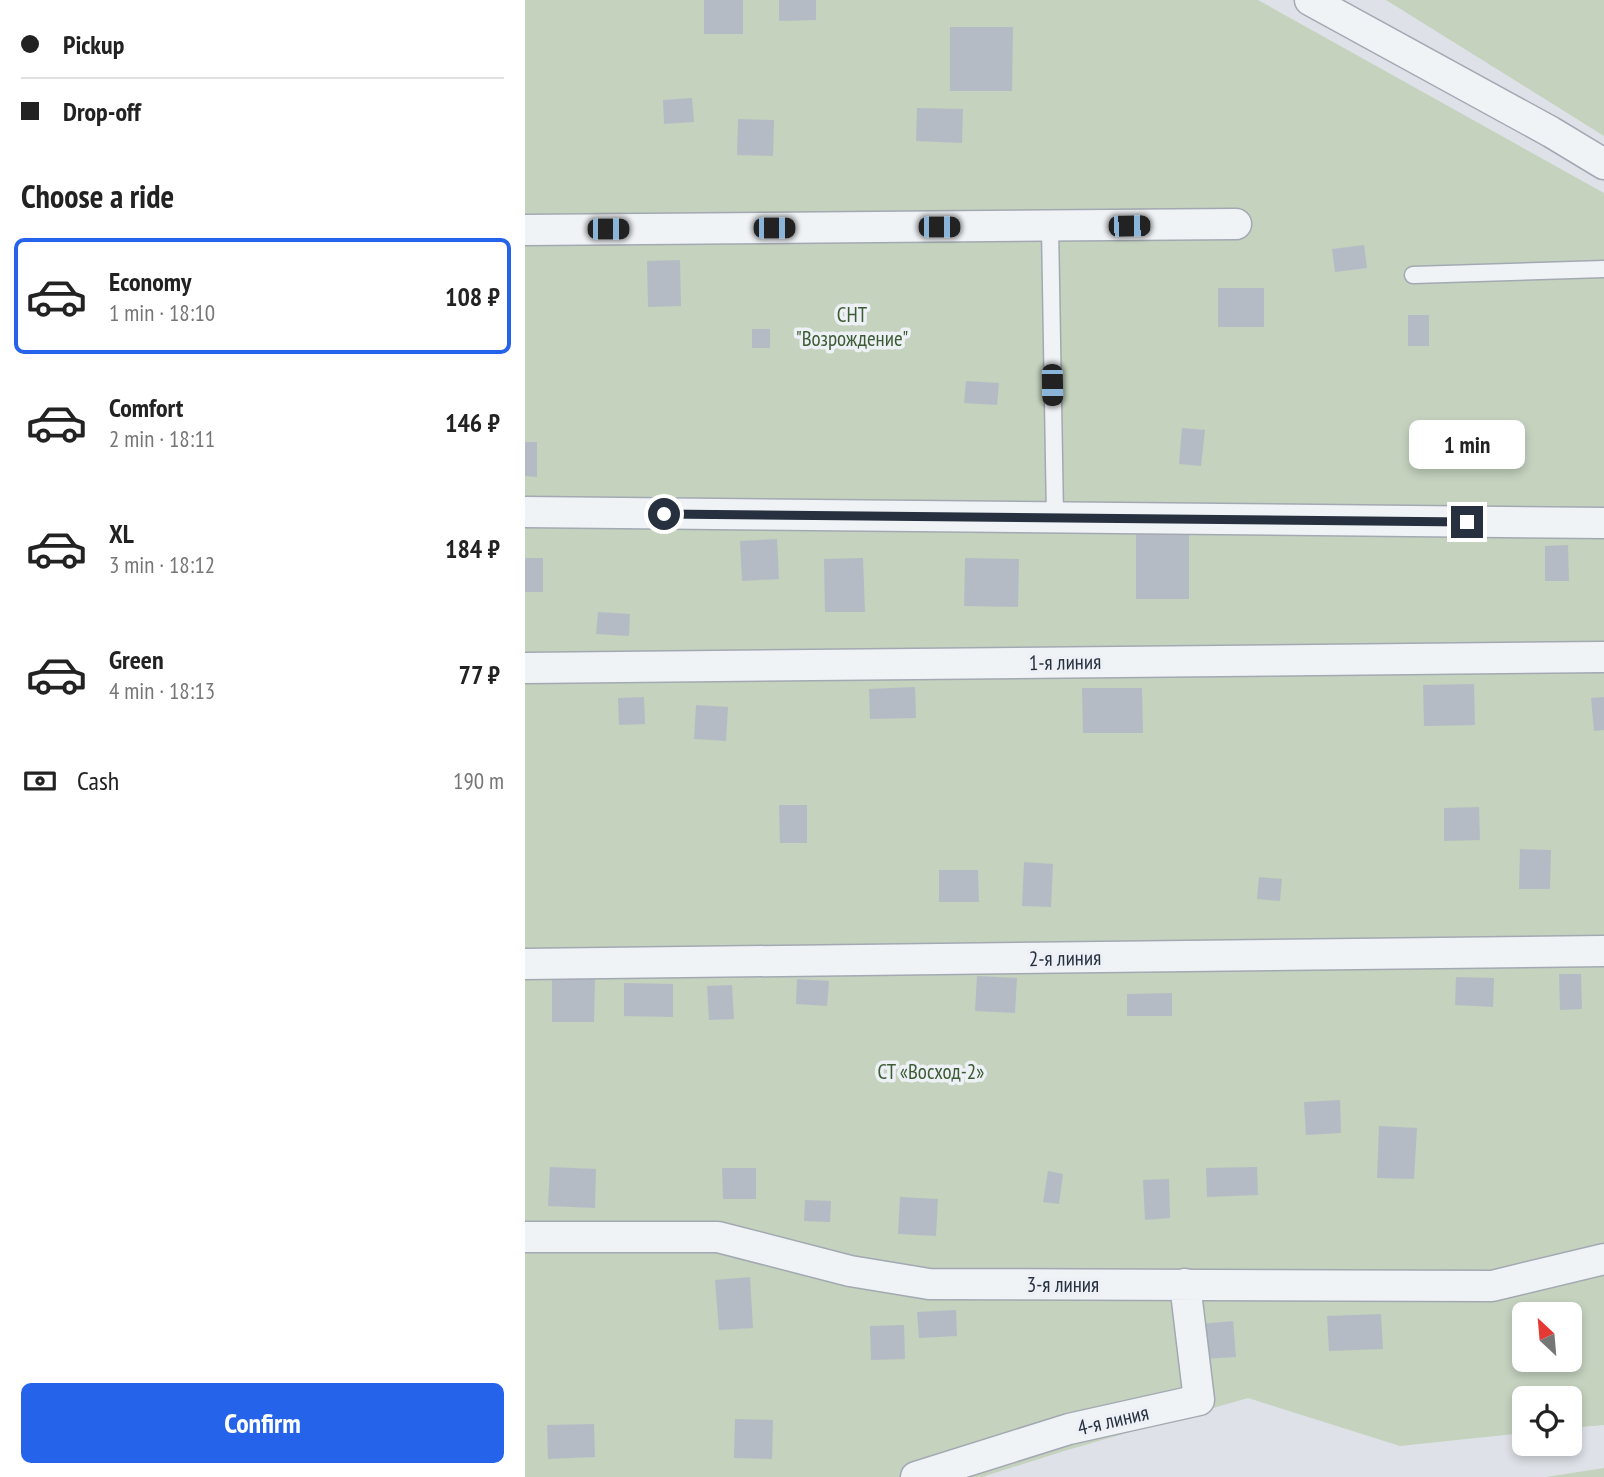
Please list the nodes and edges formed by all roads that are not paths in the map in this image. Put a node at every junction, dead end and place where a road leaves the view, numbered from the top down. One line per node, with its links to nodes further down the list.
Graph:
1 (1310, 0): 2 (street)
2 (1604, 164)
3 (1235, 225): 4 (street)
4 (1050, 226): 5 (street); 9 (lane)
5 (525, 230)
6 (1604, 269): 7 (lane)
7 (1413, 275)
8 (525, 512): 9 (street)
9 (1055, 517): 10 (street)
10 (1604, 523)
11 (1604, 657): 12 (street, 1-я линия)
12 (525, 668)
13 (1604, 951): 14 (street, 2-я линия)
14 (525, 964)
15 (525, 1237): 17 (street, 3-я линия)
16 (1604, 1259): 17 (street, 3-я линия)
17 (1185, 1284): 18 (street, 4-я линия)
18 (916, 1477)

